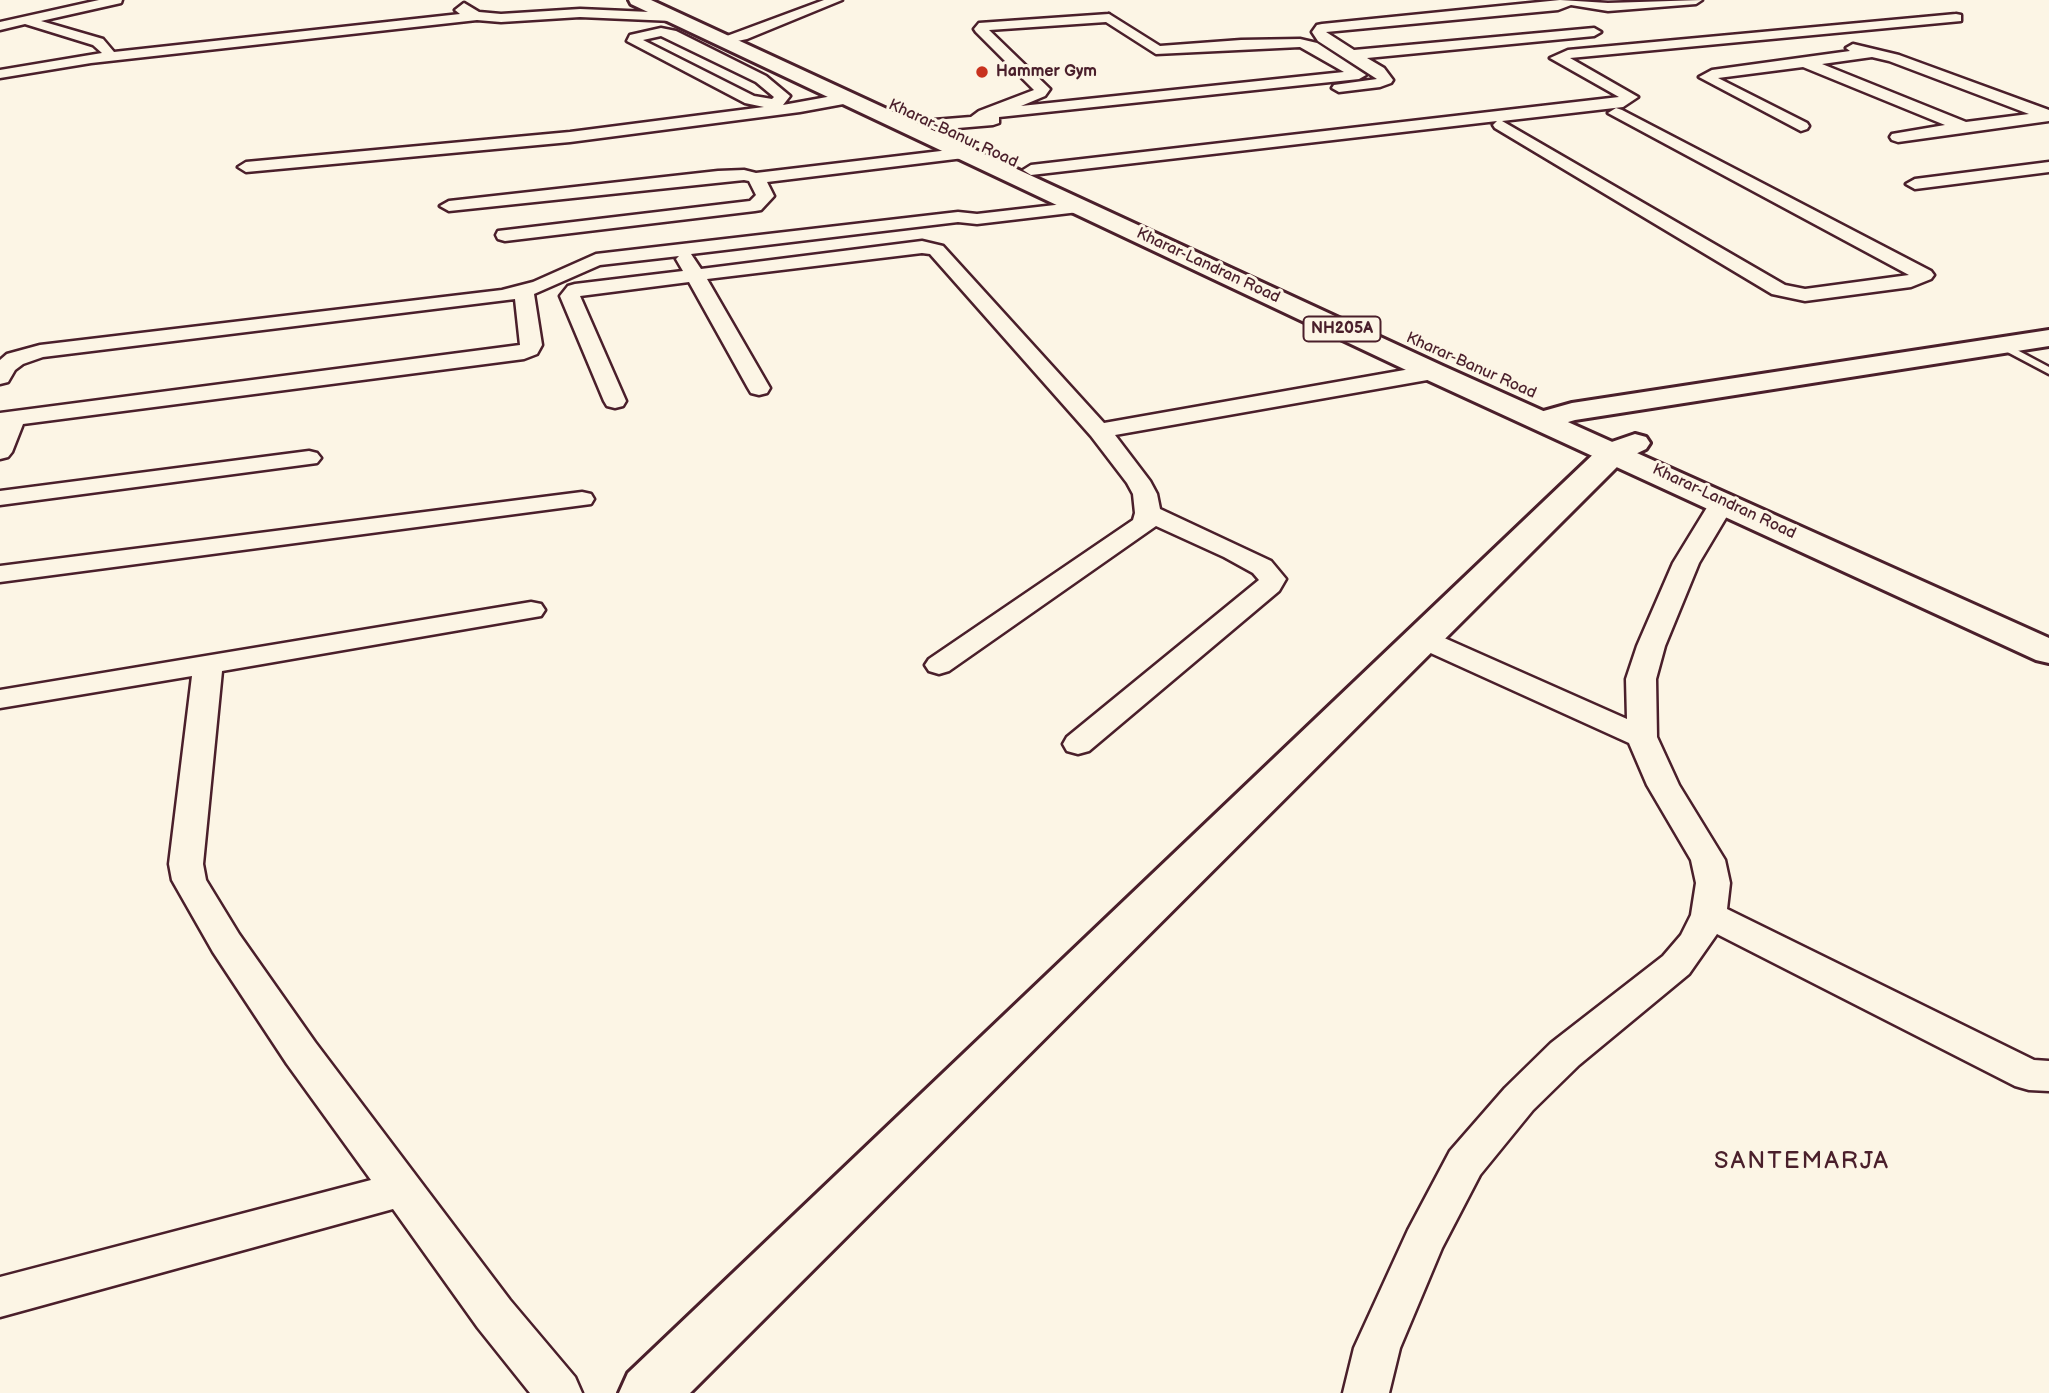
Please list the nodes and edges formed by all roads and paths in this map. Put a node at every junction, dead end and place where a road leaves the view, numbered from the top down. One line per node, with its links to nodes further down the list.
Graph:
1 (66, 0): 13 (street)
2 (116, 0): 16 (street)
3 (550, 0): 11 (street)
4 (637, 0): 10 (main road, Kharar-Landran Road / NH205A)
5 (836, 0): 19 (street)
6 (1570, 0): 7 (street); 14 (street)
7 (1696, 0)
8 (466, 5): 12 (street); 20 (street)
9 (1397, 6): 14 (street)
10 (667, 8): 11 (street); 19 (main road, Kharar-Landran Road / NH205A)
11 (580, 13): 12 (street)
12 (477, 16): 25 (street)
13 (1, 18): 16 (street)
14 (1418, 18): 22 (street)
15 (1956, 18): 18 (street)
16 (26, 21): 20 (street)
17 (1615, 30): 22 (street)
18 (1770, 36): 21 (street); 28 (street)
19 (733, 38): 26 (main road, Kharar-Landran Road / NH205A); 31 (main road, Kharar-Banur Road / NH205A)
20 (108, 51): 24 (street)
21 (1870, 53): 23 (street); 29 (street)
22 (1351, 55): 30 (street)
23 (1805, 62): 33 (street); 34 (street)
24 (0, 65)
25 (0, 74)
26 (849, 98): 27 (street); 36 (main road, Kharar-Landran Road / NH205A)
27 (779, 107): 27 (street); 38 (street)
28 (1609, 109): 32 (street); 32 (street); 37 (street)
29 (2049, 116): 34 (street)
30 (981, 118): 30 (street); 31 (street)
31 (934, 125): 36 (main road, Kharar-Banur Road / NH205A)
32 (1501, 125): 37 (street)
33 (1801, 126)
34 (1964, 127): 35 (street)
35 (1898, 137)
36 (998, 161): 37 (street); 40 (street); 43 (main road, Kharar-Landran Road / NH205A); 56 (main road, Kharar-Banur Road / NH205A)
37 (1115, 161)
38 (246, 167)
39 (2049, 167): 41 (street)
40 (756, 178): 42 (street); 45 (street)
41 (1915, 184)
42 (449, 206)
43 (1081, 207): 44 (street); 52 (main road, Kharar-Landran Road / NH205A)
44 (921, 234): 46 (street); 47 (street); 59 (street)
45 (505, 235)
46 (581, 267): 47 (street); 48 (street)
47 (691, 267): 54 (street); 55 (street)
48 (524, 292): 53 (street); 57 (street)
49 (2049, 338): 50 (main road)
50 (2002, 345): 51 (lane); 56 (main road)
51 (2049, 371)
52 (1433, 372): 58 (main road, Kharar-Landran Road / NH205A); 59 (street)
53 (0, 377)
54 (759, 388)
55 (615, 401)
56 (1572, 412): 58 (main road); 60 (main road, Kharar-Banur Road / NH205A)
57 (7, 419): 61 (street)
58 (1544, 420): 60 (main road, Kharar-Landran Road / NH205A)
59 (1099, 431): 66 (street)
60 (1625, 447): 65 (main road, Kharar-Landran Road / NH205A); 69 (main road, Kharar-Banur Road / NH205A); 70 (main road)
61 (0, 452)
62 (309, 458): 63 (street)
63 (0, 498)
64 (582, 499): 67 (street)
65 (1723, 502): 71 (main road, Kharar-Landran Road / NH205A); 75 (street)
66 (1149, 513): 73 (street); 76 (street)
67 (0, 574)
68 (531, 610): 72 (street)
69 (2049, 629)
70 (1423, 639): 75 (street); 82 (main road)
71 (2049, 652)
72 (208, 663): 74 (street); 79 (street)
73 (939, 665)
74 (0, 699)
75 (1642, 737): 77 (street)
76 (1078, 744)
77 (1709, 915): 78 (street); 83 (street)
78 (2049, 1076)
79 (403, 1189): 80 (street); 81 (street)
80 (0, 1297)
81 (558, 1393)
82 (649, 1393)
83 (1366, 1393)

